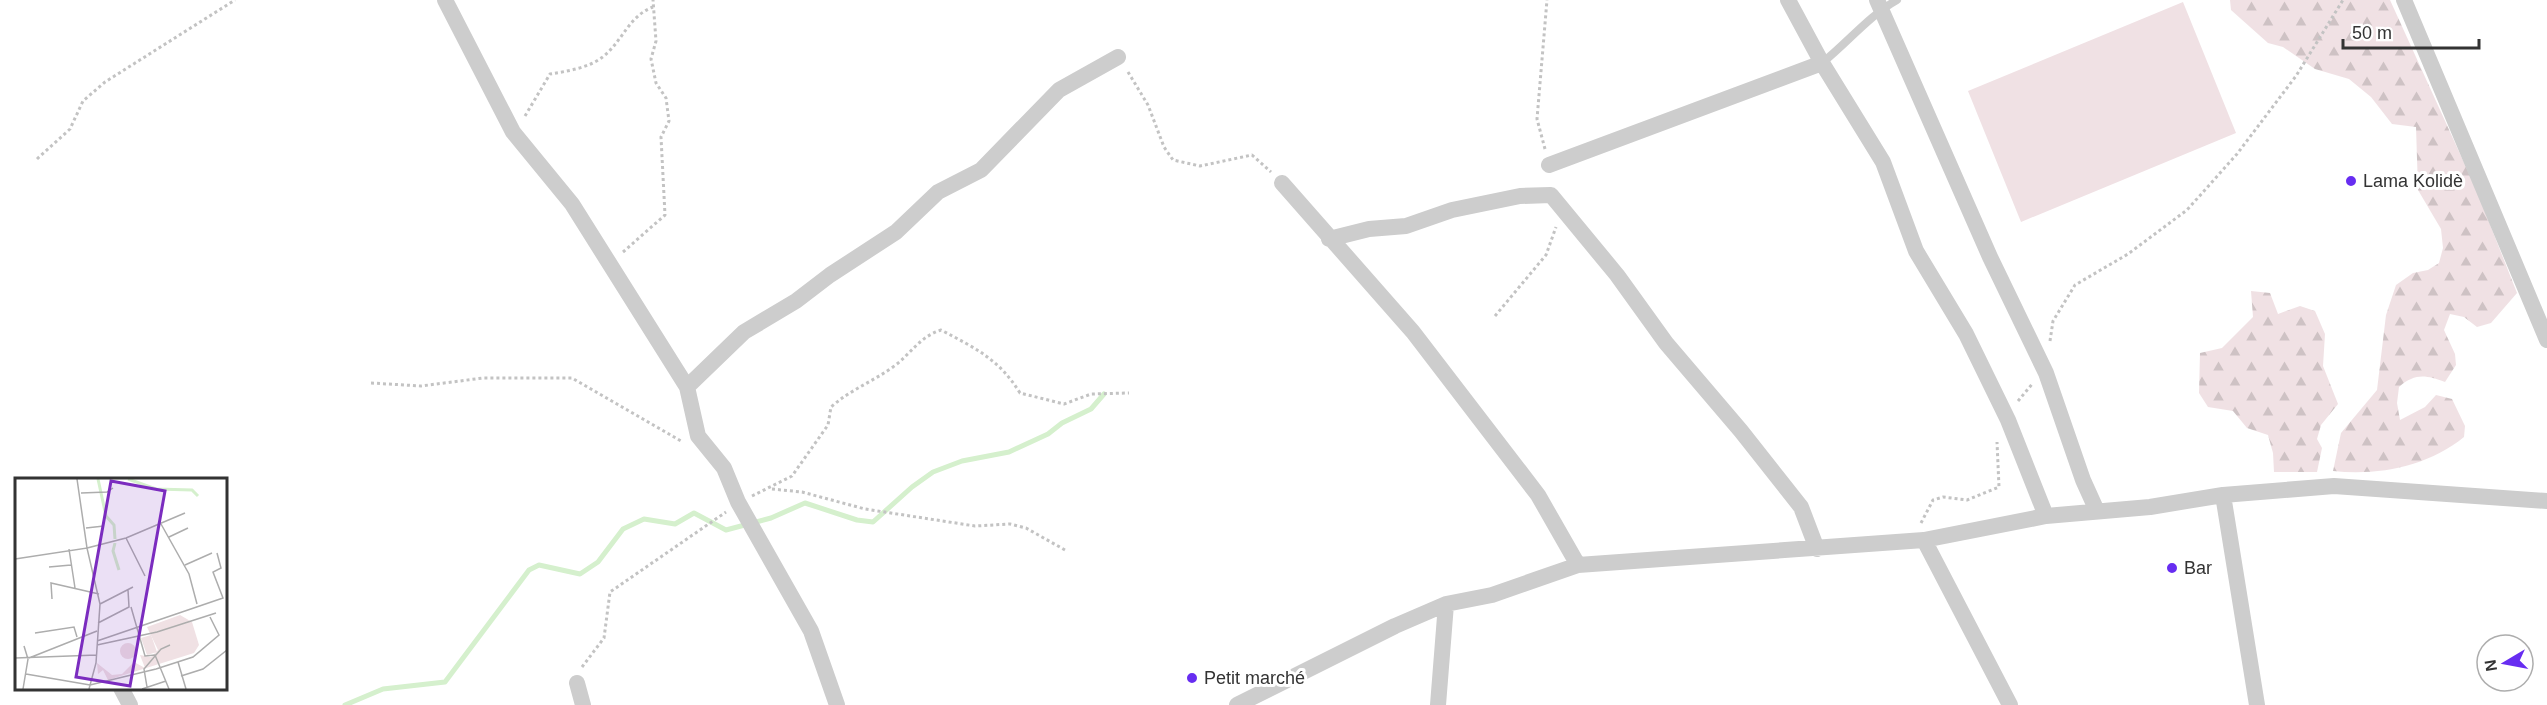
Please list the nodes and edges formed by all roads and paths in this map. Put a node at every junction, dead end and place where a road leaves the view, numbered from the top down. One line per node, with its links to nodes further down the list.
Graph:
1 (235, 0): 13 (path)
2 (445, 0): 12 (street)
3 (653, 0): 9 (path)
4 (1788, 0): 11 (street)
5 (1897, 0): 8 (lane)
6 (2343, 0): 19 (path)
7 (2404, 0): 18 (street)
8 (1878, 5): 11 (lane); 19 (street)
9 (653, 7): 12 (path); 17 (path)
10 (1118, 57): 15 (path); 21 (street)
11 (1822, 63): 14 (street); 23 (street)
12 (513, 132): 17 (street)
13 (37, 159)
14 (1549, 165)
15 (1282, 183): 16 (street)
16 (1329, 239): 32 (street); 34 (street)
17 (610, 265): 21 (street)
18 (2547, 340)
19 (2046, 373): 23 (path); 29 (street)
20 (371, 383): 24 (path)
21 (687, 387): 24 (street)
22 (1129, 393): 25 (path)
23 (2008, 420): 30 (street); 31 (path)
24 (710, 451): 28 (street)
25 (770, 489): 28 (path); 33 (path)
26 (2223, 495): 27 (street); 29 (street); 44 (street)
27 (2547, 501)
28 (738, 502): 36 (path); 40 (street)
29 (2097, 511): 30 (street)
30 (2046, 516): 31 (street)
31 (1924, 540): 32 (street); 43 (street)
32 (1817, 549): 34 (street)
33 (1065, 550)
34 (1578, 565): 35 (street)
35 (1446, 604): 41 (street); 42 (street)
36 (577, 683): 39 (street)
37 (121, 690): 38 (street)
38 (130, 705)
39 (583, 705)
40 (837, 705)
41 (1237, 705)
42 (1438, 705)
43 (2010, 705)
44 (2258, 705)

